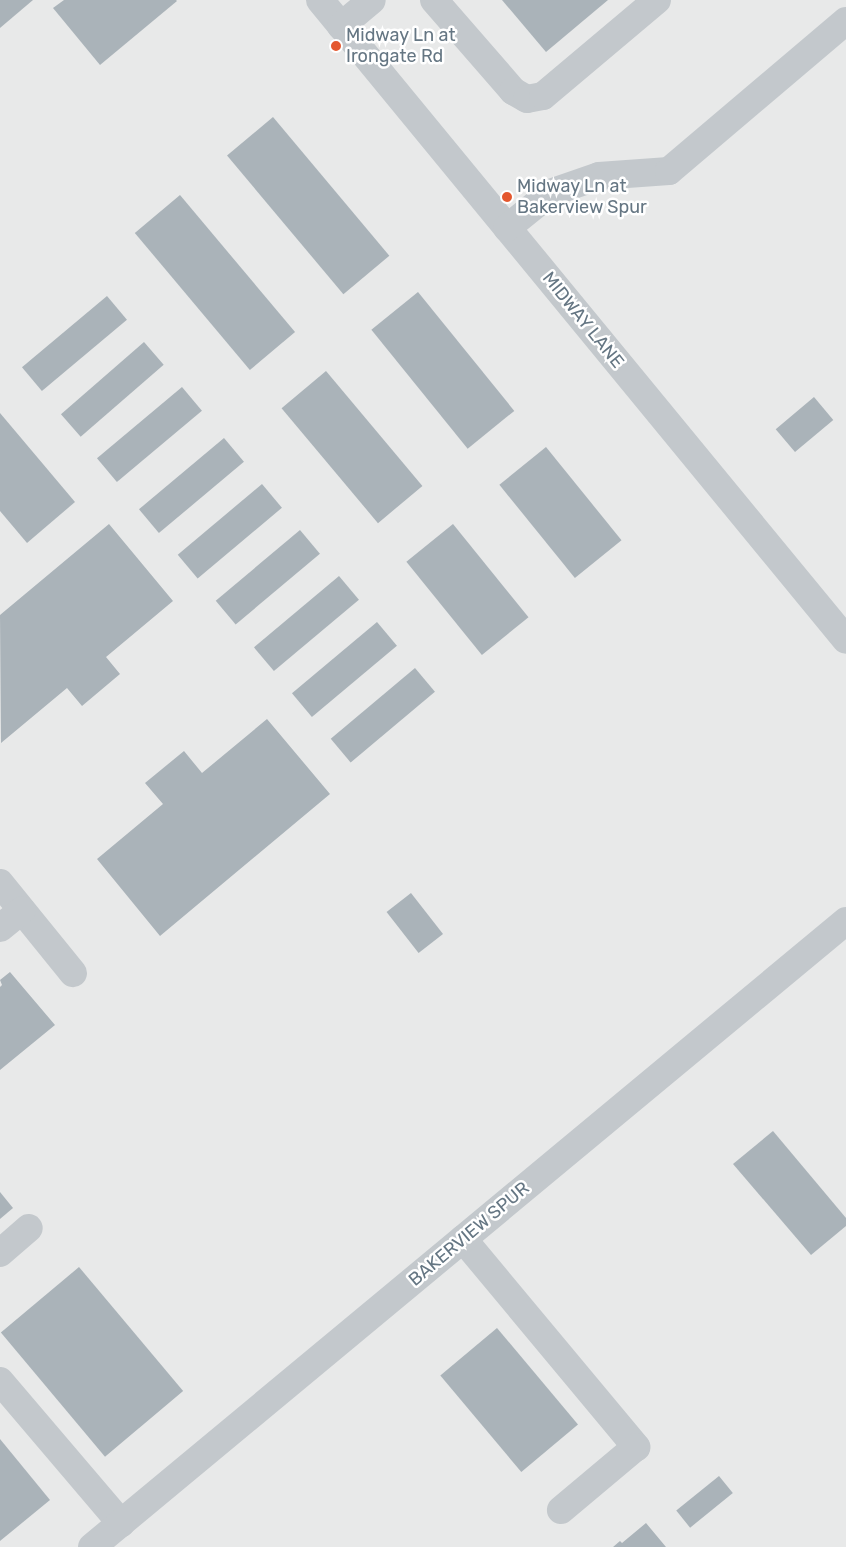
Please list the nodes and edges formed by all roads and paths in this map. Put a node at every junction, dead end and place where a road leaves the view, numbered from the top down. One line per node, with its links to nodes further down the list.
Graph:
1 (320, 0): 6 (street, MIDWAY LANE)
2 (372, 0): 6 (street)
3 (434, 0): 4 (street)
4 (656, 0)
5 (846, 21): 7 (street)
6 (341, 26): 7 (street, MIDWAY LANE)
7 (507, 228): 8 (street, MIDWAY LANE)
8 (842, 628)
9 (0, 883): 10 (street)
10 (22, 910): 12 (street); 13 (street)
11 (846, 921): 15 (street, BAKERVIEW SPUR)
12 (0, 928)
13 (73, 972)
14 (28, 1228): 16 (street)
15 (463, 1239): 18 (street); 19 (street, BAKERVIEW SPUR)
16 (0, 1253)
17 (0, 1381): 19 (street)
18 (561, 1510)
19 (121, 1523): 20 (street, BAKERVIEW SPUR)
20 (92, 1547)

